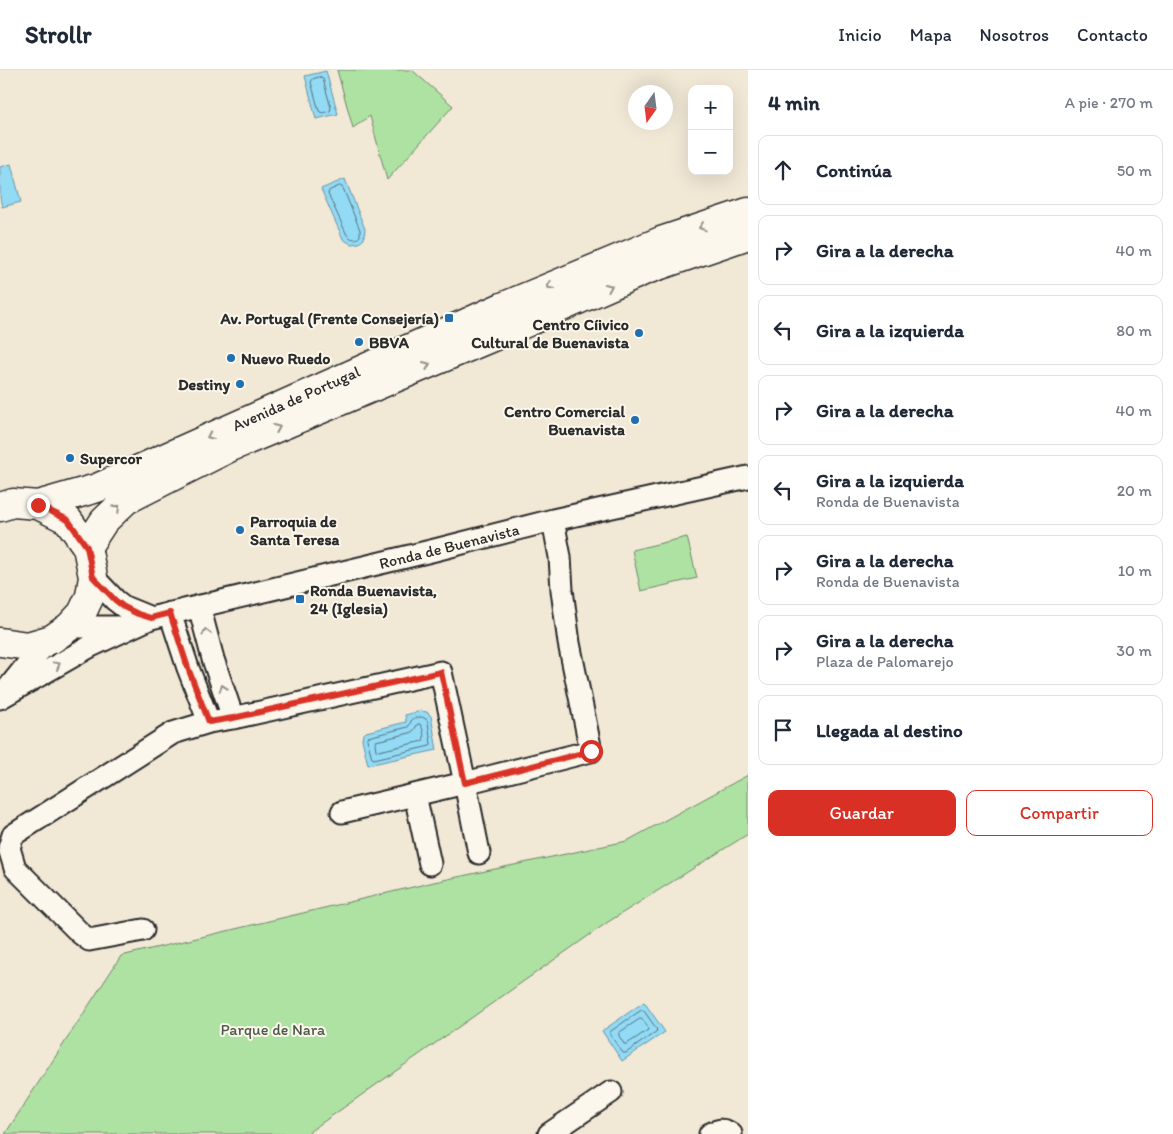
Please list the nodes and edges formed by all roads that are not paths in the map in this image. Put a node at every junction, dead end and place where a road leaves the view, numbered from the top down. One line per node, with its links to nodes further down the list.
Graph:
1 (748, 212): 4 (main road, Avenida de Portugal, one-way to 4)
2 (748, 235): 6 (main road, Avenida de Portugal, one-way to 2)
3 (748, 477): 5 (street, Ronda de Buenavista)
4 (13, 500): 6 (main road)
5 (553, 520): 8 (street, Ronda de Buenavista); 16 (street)
6 (87, 547): 7 (main road)
7 (93, 577): 9 (street); 11 (main road)
8 (199, 606): 9 (street, Ronda de Buenavista); 14 (street, one-way to 8)
9 (160, 616): 10 (street, Ronda de Buenavista); 15 (street)
10 (132, 627): 11 (street, Ronda de Buenavista); 13 (street, Ronda de Buenavista, one-way to 10)
11 (61, 633): 12 (main road); 13 (street, Ronda de Buenavista)
12 (0, 642)
13 (0, 697)
14 (233, 718): 15 (street); 16 (street)
15 (209, 722): 21 (street)
16 (465, 783): 17 (street); 19 (street)
17 (415, 795): 18 (street); 20 (street)
18 (342, 812)
19 (479, 853)
20 (430, 864)
21 (143, 930)
22 (611, 1092): 23 (street)
23 (549, 1134)
24 (710, 1134): 25 (street)
25 (731, 1134)

